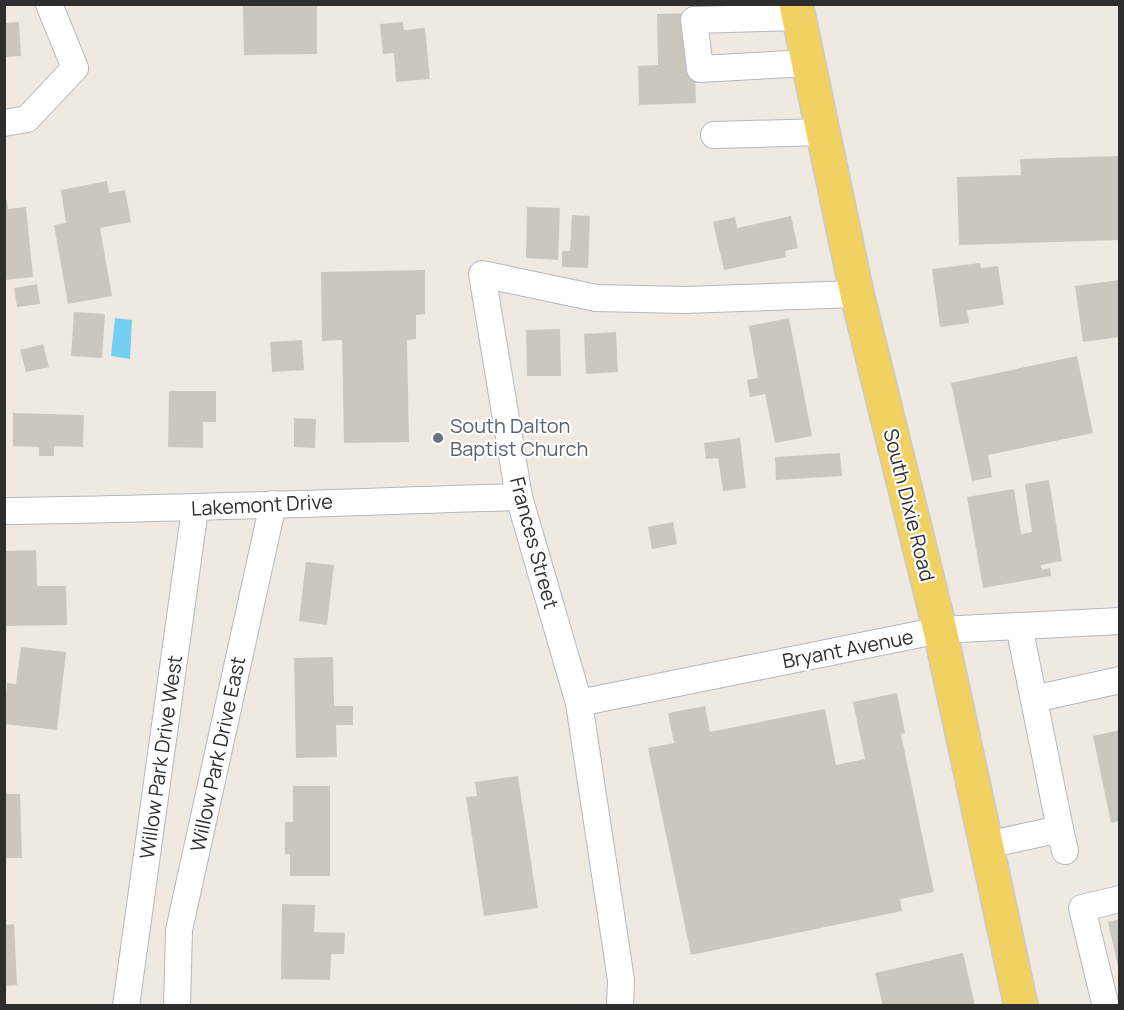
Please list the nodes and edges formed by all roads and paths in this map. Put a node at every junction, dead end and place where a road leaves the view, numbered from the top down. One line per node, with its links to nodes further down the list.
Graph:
1 (49, 4): 4 (street)
2 (798, 11): 3 (main road, South Dixie Road); 3 (street)
3 (809, 63): 5 (main road, South Dixie Road)
4 (4, 123)
5 (823, 132): 6 (street); 7 (main road, South Dixie Road)
6 (714, 135)
7 (857, 294): 8 (street, Frances Street); 14 (main road, South Dixie Road)
8 (519, 497): 9 (street, Lakemont Drive); 17 (street, Frances Street)
9 (273, 504): 10 (street, Lakemont Drive); 22 (street, Willow Park Drive East)
10 (195, 509): 11 (street, Lakemont Drive); 21 (street, Willow Park Drive West)
11 (4, 511)
12 (1119, 621): 13 (street, Bryant Avenue)
13 (1018, 626): 14 (street, Bryant Avenue); 16 (street)
14 (940, 630): 17 (street, Bryant Avenue); 18 (main road, South Dixie Road)
15 (1119, 680): 16 (street)
16 (1034, 699): 18 (street)
17 (579, 703): 23 (street, Frances Street)
18 (987, 845): 24 (main road, South Dixie Road)
19 (1119, 899): 20 (street)
20 (1110, 1003)
21 (126, 1005)
22 (177, 1005)
23 (620, 1005)
24 (1021, 1005)

